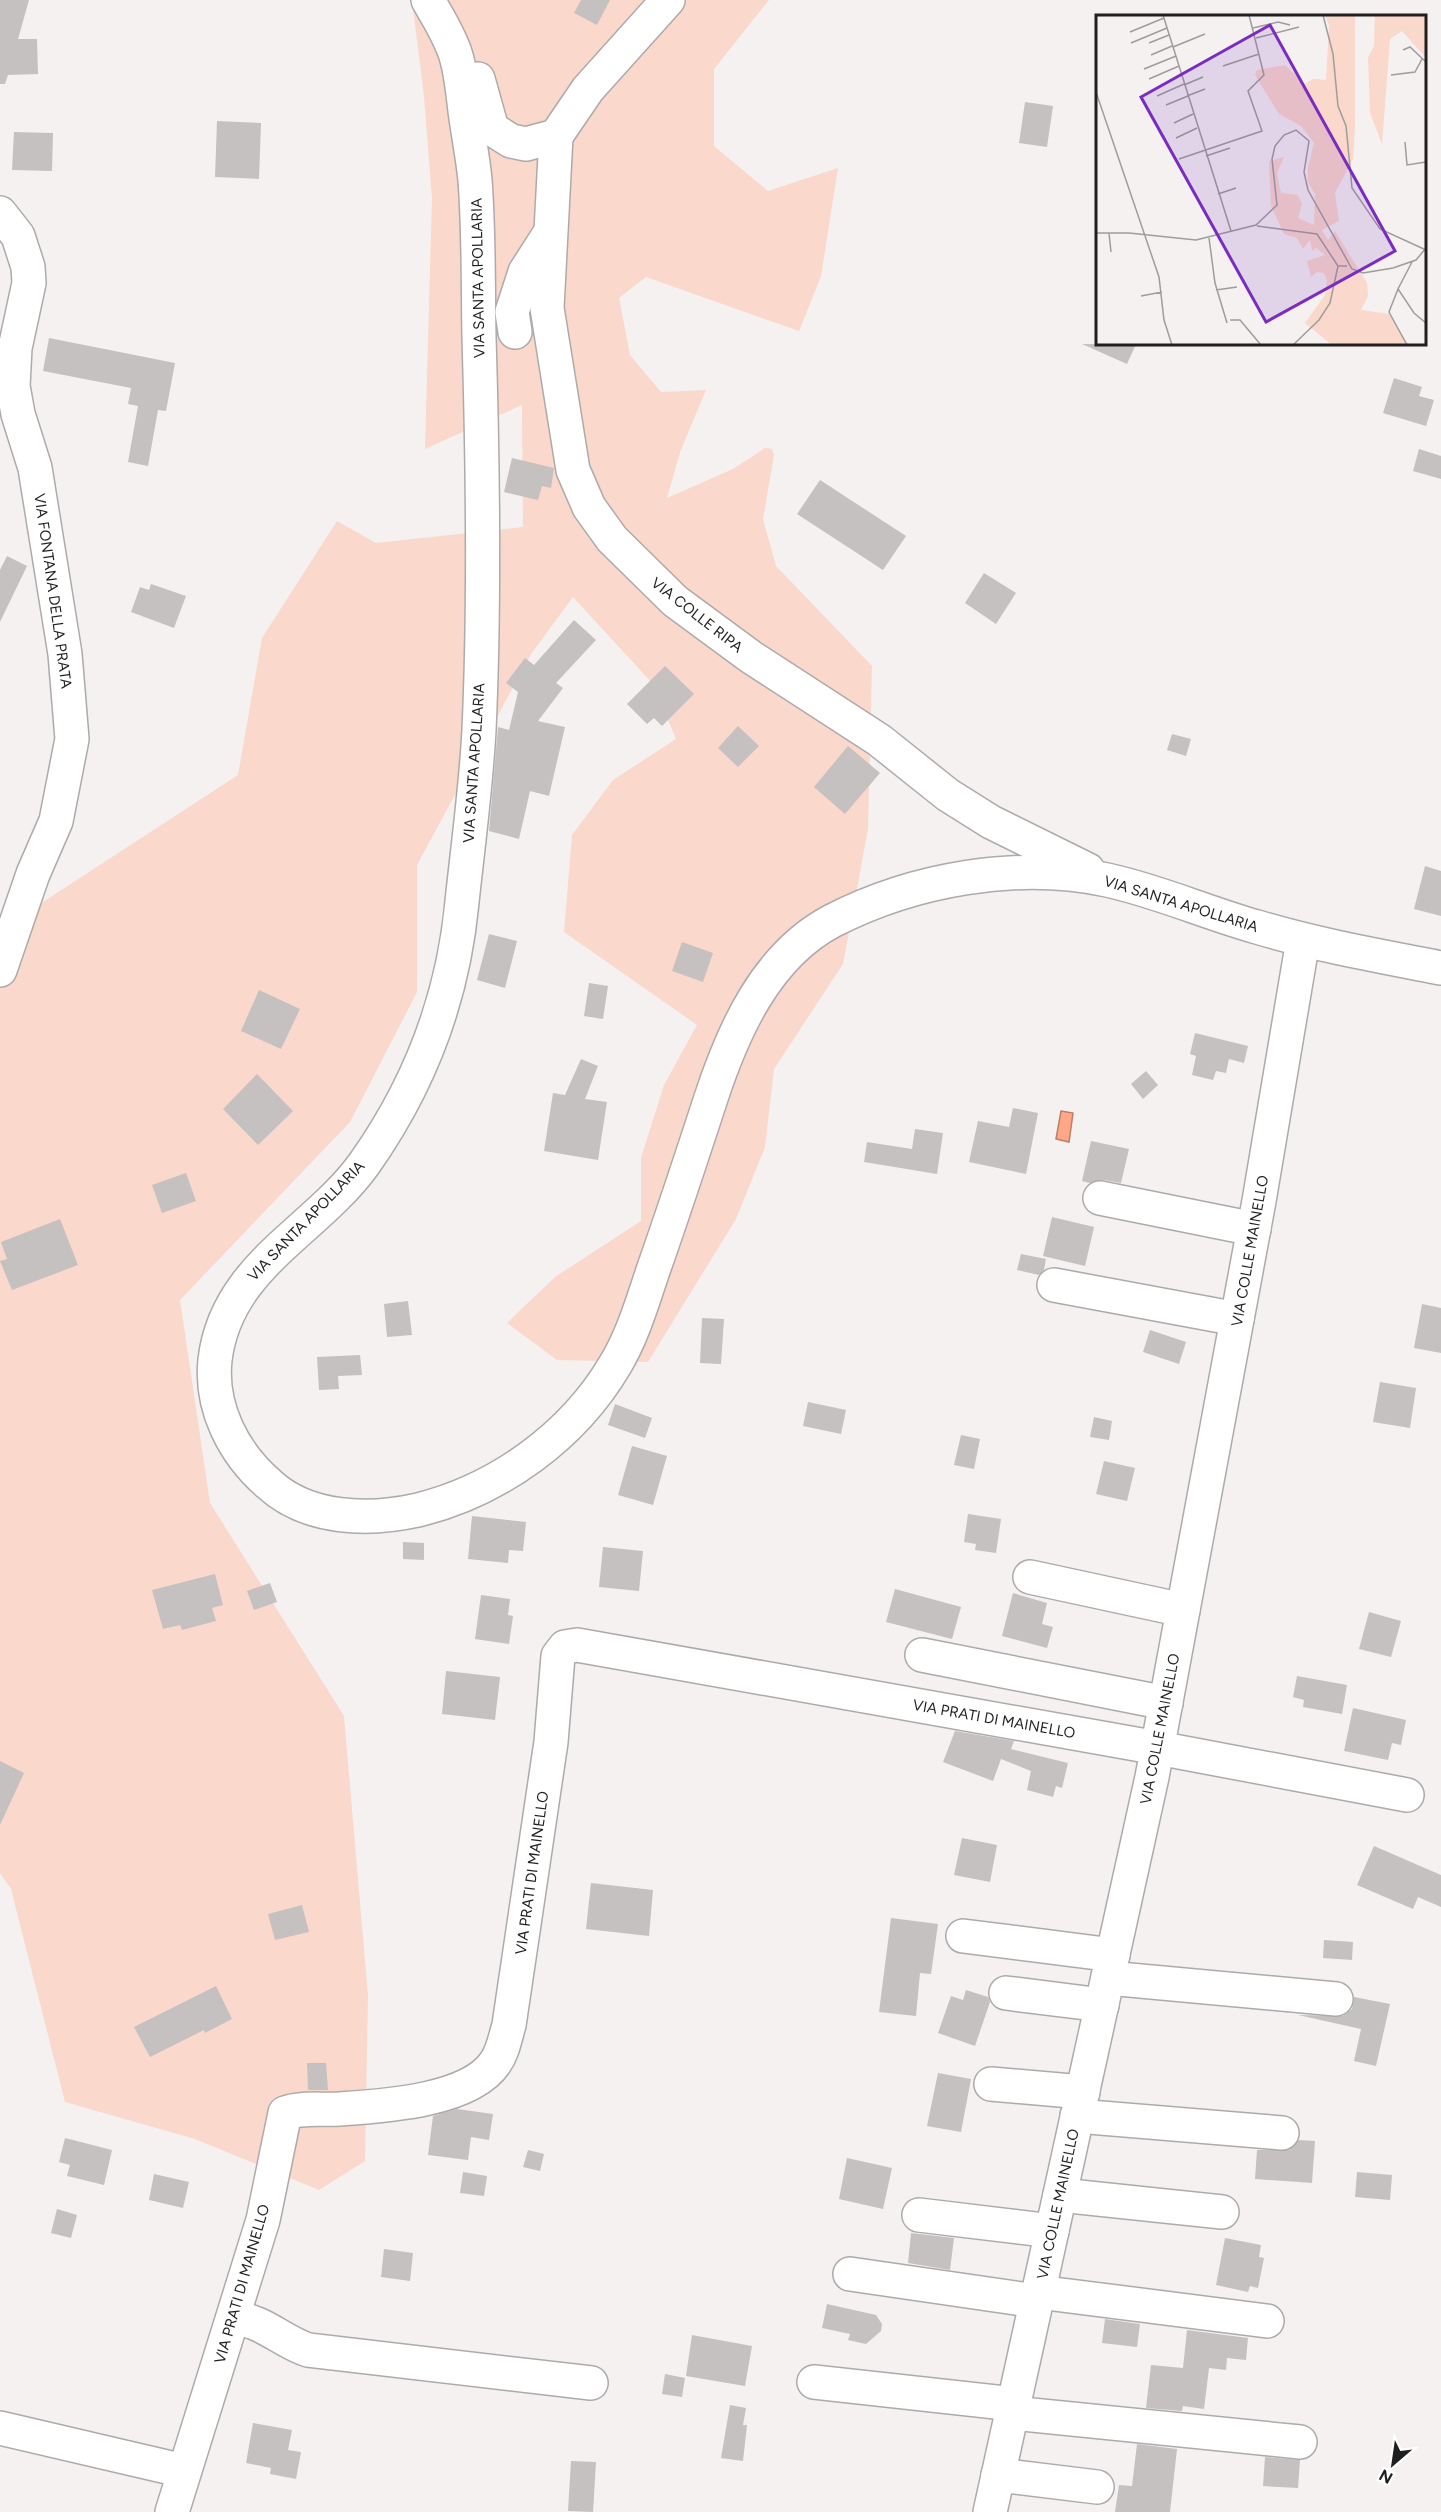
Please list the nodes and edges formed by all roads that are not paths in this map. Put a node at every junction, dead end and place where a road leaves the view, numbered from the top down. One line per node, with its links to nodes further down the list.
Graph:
1 (428, 0): 3 (street, VIA SANTA APOLLARIA)
2 (668, 0): 4 (street)
3 (455, 51): 4 (street); 8 (street, VIA SANTA APOLLARIA)
4 (556, 136): 6 (street, VIA COLLE RIPA)
5 (0, 213): 11 (street, VIA FONTANA DELLA PRATA)
6 (551, 231): 7 (street); 8 (street, VIA COLLE RIPA)
7 (515, 332)
8 (1112, 881): 9 (street, VIA SANTA APOLLARIA)
9 (1303, 940): 10 (street, VIA SANTA APOLLARIA); 13 (street, VIA COLLE MAINELLO)
10 (1441, 968)
11 (0, 970)
12 (1100, 1198): 13 (street)
13 (1254, 1229): 15 (street, VIA COLLE MAINELLO)
14 (1054, 1286): 15 (street)
15 (1237, 1319): 17 (street, VIA COLLE MAINELLO)
16 (1030, 1576): 17 (street)
17 (1183, 1610): 19 (street, VIA COLLE MAINELLO)
18 (922, 1655): 19 (street)
19 (1166, 1703): 20 (street, VIA COLLE MAINELLO)
20 (1158, 1748): 21 (street); 23 (street, VIA COLLE MAINELLO); 36 (street, VIA PRATI DI MAINELLO)
21 (1407, 1795)
22 (963, 1936): 23 (street)
23 (1107, 1979): 24 (street); 25 (street); 27 (street, VIA COLLE MAINELLO)
24 (1006, 1993)
25 (1336, 1999)
26 (991, 2084): 27 (street)
27 (1080, 2104): 28 (street); 29 (street, VIA COLLE MAINELLO)
28 (1282, 2133)
29 (1060, 2195): 30 (street); 32 (street, VIA COLLE MAINELLO)
30 (1222, 2212)
31 (919, 2216): 32 (street)
32 (1052, 2231): 35 (street, VIA COLLE MAINELLO)
33 (850, 2274): 35 (street)
34 (891, 2294): 35 (street)
35 (1036, 2302): 37 (street); 40 (street, VIA COLLE MAINELLO)
36 (233, 2318): 39 (street); 43 (street, VIA PRATI DI MAINELLO)
37 (1267, 2321)
38 (814, 2382): 40 (street)
39 (591, 2383)
40 (1013, 2409): 42 (street); 44 (street, VIA COLLE MAINELLO)
41 (0, 2428): 43 (street)
42 (1300, 2442)
43 (184, 2471): 46 (street, VIA PRATI DI MAINELLO)
44 (998, 2475): 45 (street); 47 (street, VIA COLLE MAINELLO)
45 (1097, 2487)
46 (172, 2512)
47 (990, 2512)

